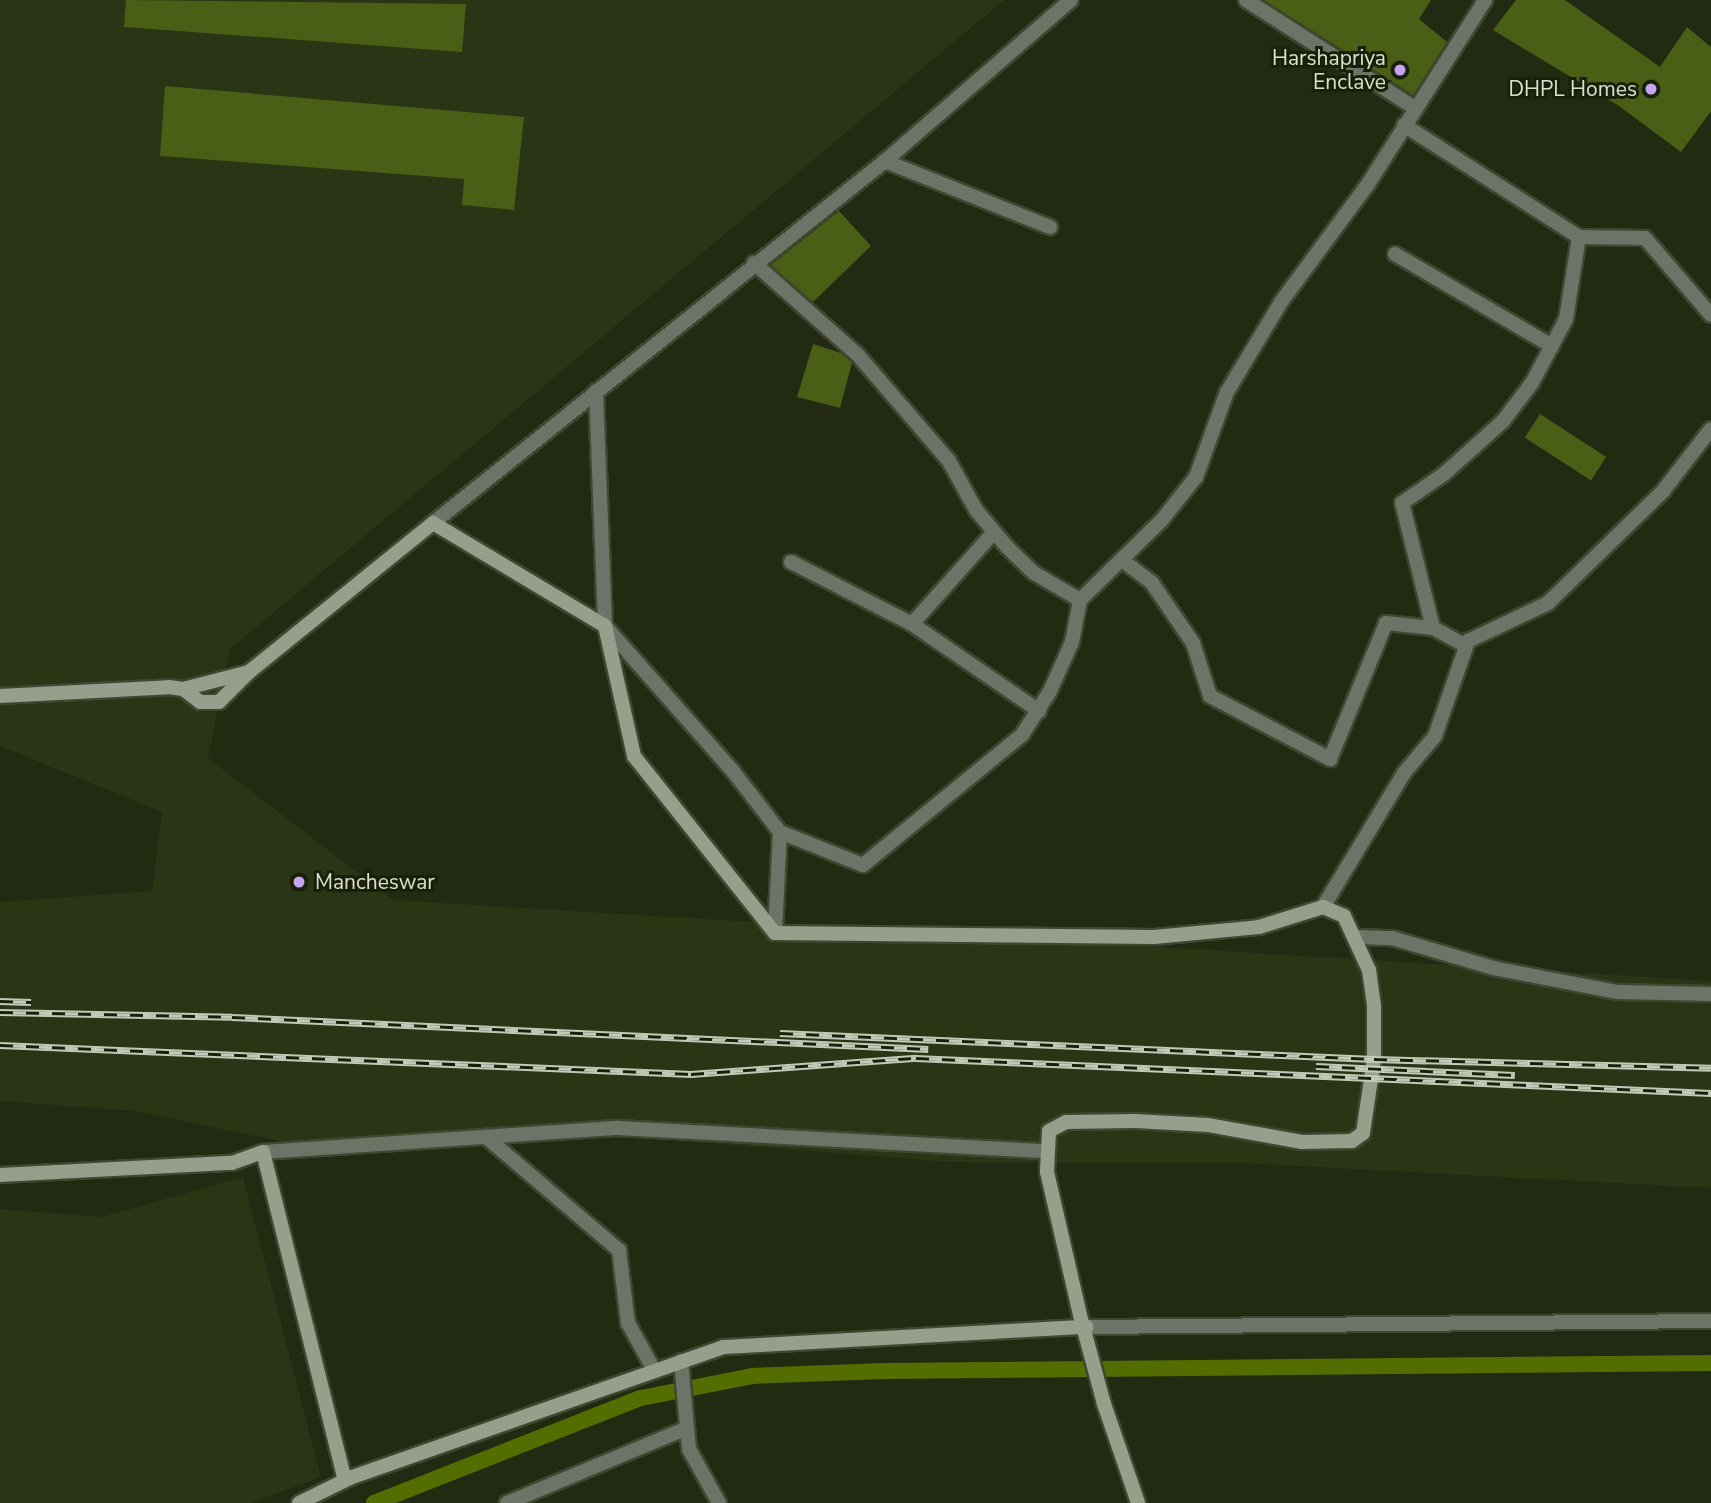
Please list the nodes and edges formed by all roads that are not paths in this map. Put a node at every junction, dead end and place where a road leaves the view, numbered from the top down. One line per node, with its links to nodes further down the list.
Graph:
1 (1071, 0): 6 (street)
2 (1246, 0): 4 (street)
3 (1485, 0): 4 (street)
4 (1415, 108): 5 (street)
5 (1405, 125): 8 (street); 17 (street)
6 (885, 162): 7 (street); 10 (street)
7 (1050, 227)
8 (1579, 237): 11 (street); 12 (street)
9 (1395, 254): 12 (street)
10 (754, 263): 13 (street); 16 (street)
11 (1711, 315)
12 (1552, 346): 22 (street)
13 (596, 391): 15 (street); 21 (street)
14 (1711, 429): 23 (street)
15 (433, 523): 21 (street); 24 (street)
16 (994, 532): 19 (street); 20 (street)
17 (1122, 561): 19 (street); 22 (street)
18 (791, 562): 20 (street)
19 (1080, 600): 27 (street)
20 (912, 624): 27 (street)
21 (605, 626): 28 (street); 30 (street)
22 (1433, 628): 23 (street)
23 (1466, 646): 29 (street)
24 (249, 672): 25 (street); 25 (street)
25 (183, 689): 26 (street)
26 (0, 696)
27 (1038, 711): 28 (street)
28 (780, 832): 30 (street)
29 (1323, 907): 30 (street); 31 (street)
30 (775, 933)
31 (1357, 937): 32 (street); 34 (street)
32 (1711, 994)
33 (486, 1137): 34 (street); 35 (street); 40 (street)
34 (1045, 1151): 38 (street)
35 (263, 1152): 36 (street); 42 (street)
36 (0, 1175)
37 (1711, 1321): 38 (street)
38 (1086, 1327): 39 (street); 46 (street)
39 (681, 1362): 40 (street); 41 (street)
40 (654, 1370): 42 (street)
41 (687, 1426): 44 (street); 45 (street)
42 (345, 1480): 43 (street)
43 (299, 1503)
44 (507, 1503)
45 (719, 1503)
46 (1138, 1503)

